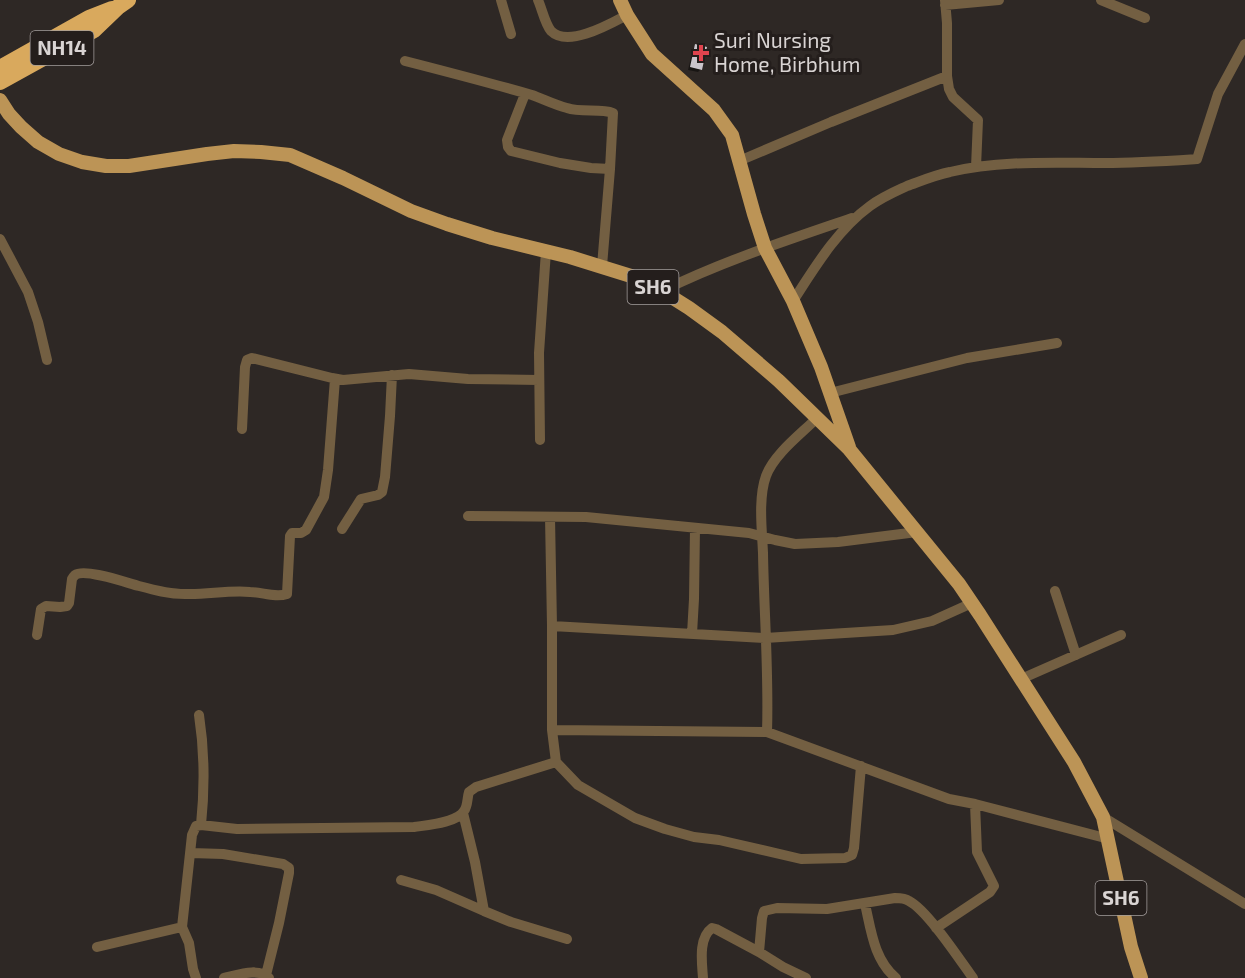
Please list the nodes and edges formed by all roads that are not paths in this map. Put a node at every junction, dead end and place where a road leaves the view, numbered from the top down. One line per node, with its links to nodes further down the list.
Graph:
1 (501, 0): 10 (street)
2 (538, 0): 8 (street)
3 (620, 0): 8 (main road)
4 (999, 0): 6 (street)
5 (1101, 0): 9 (street)
6 (945, 2): 14 (street)
7 (123, 3): 13 (highway, NH14); 15 (highway, NH14)
8 (627, 15): 18 (main road)
9 (1145, 18)
10 (511, 34)
11 (1245, 44): 19 (street)
12 (405, 62): 16 (street)
13 (0, 68)
14 (947, 76): 18 (street); 19 (street)
15 (0, 82)
16 (525, 94): 20 (street); 20 (street)
17 (0, 100): 24 (main road, SH6)
18 (739, 161): 23 (main road)
19 (976, 167): 21 (street)
20 (610, 169): 25 (street)
21 (858, 216): 23 (street); 27 (street)
22 (0, 239): 29 (street)
23 (765, 248): 26 (street); 27 (main road)
24 (546, 251): 25 (main road, SH6); 32 (street)
25 (602, 266): 26 (main road, SH6)
26 (662, 291): 34 (main road, SH6)
27 (793, 302): 33 (main road)
28 (1057, 343): 33 (street)
29 (47, 360)
30 (392, 375): 31 (street); 32 (street); 41 (street)
31 (335, 379): 35 (street); 48 (street)
32 (539, 380): 36 (street)
33 (830, 393): 37 (main road)
34 (817, 418): 37 (main road, SH6); 43 (street)
35 (242, 429)
36 (540, 440)
37 (849, 449): 42 (main road, SH6)
38 (468, 516): 39 (street)
39 (550, 517): 40 (street); 46 (street)
40 (695, 528): 43 (street); 47 (street)
41 (342, 529)
42 (917, 532): 43 (street); 45 (main road, SH6)
43 (762, 536): 50 (street)
44 (1055, 591): 51 (street)
45 (972, 603): 50 (street); 52 (main road, SH6)
46 (552, 626): 47 (street); 54 (street)
47 (692, 634): 50 (street)
48 (38, 635)
49 (1121, 635): 51 (street)
50 (765, 638): 55 (street)
51 (1076, 655): 52 (street)
52 (1021, 679): 60 (main road, SH6)
53 (199, 715): 61 (street)
54 (552, 730): 55 (street); 56 (street)
55 (767, 732): 57 (street)
56 (556, 762): 57 (street); 59 (street)
57 (861, 766): 58 (street)
58 (975, 804): 62 (street); 69 (street)
59 (463, 813): 61 (street); 67 (street)
60 (1103, 816): 62 (main road, SH6); 66 (street)
61 (201, 825): 63 (street)
62 (1109, 840): 80 (main road, SH6)
63 (191, 853): 68 (street); 73 (street)
64 (401, 880): 67 (street)
65 (865, 904): 69 (street); 72 (street); 78 (street)
66 (1245, 904)
67 (484, 911): 70 (street)
68 (182, 927): 71 (street); 75 (street)
69 (936, 928): 79 (street)
70 (567, 939)
71 (96, 947)
72 (759, 952): 74 (street); 77 (street)
73 (267, 976): 76 (street)
74 (801, 977)
75 (196, 978)
76 (224, 978)
77 (703, 978)
78 (896, 978)
79 (973, 978)
80 (1141, 978)

